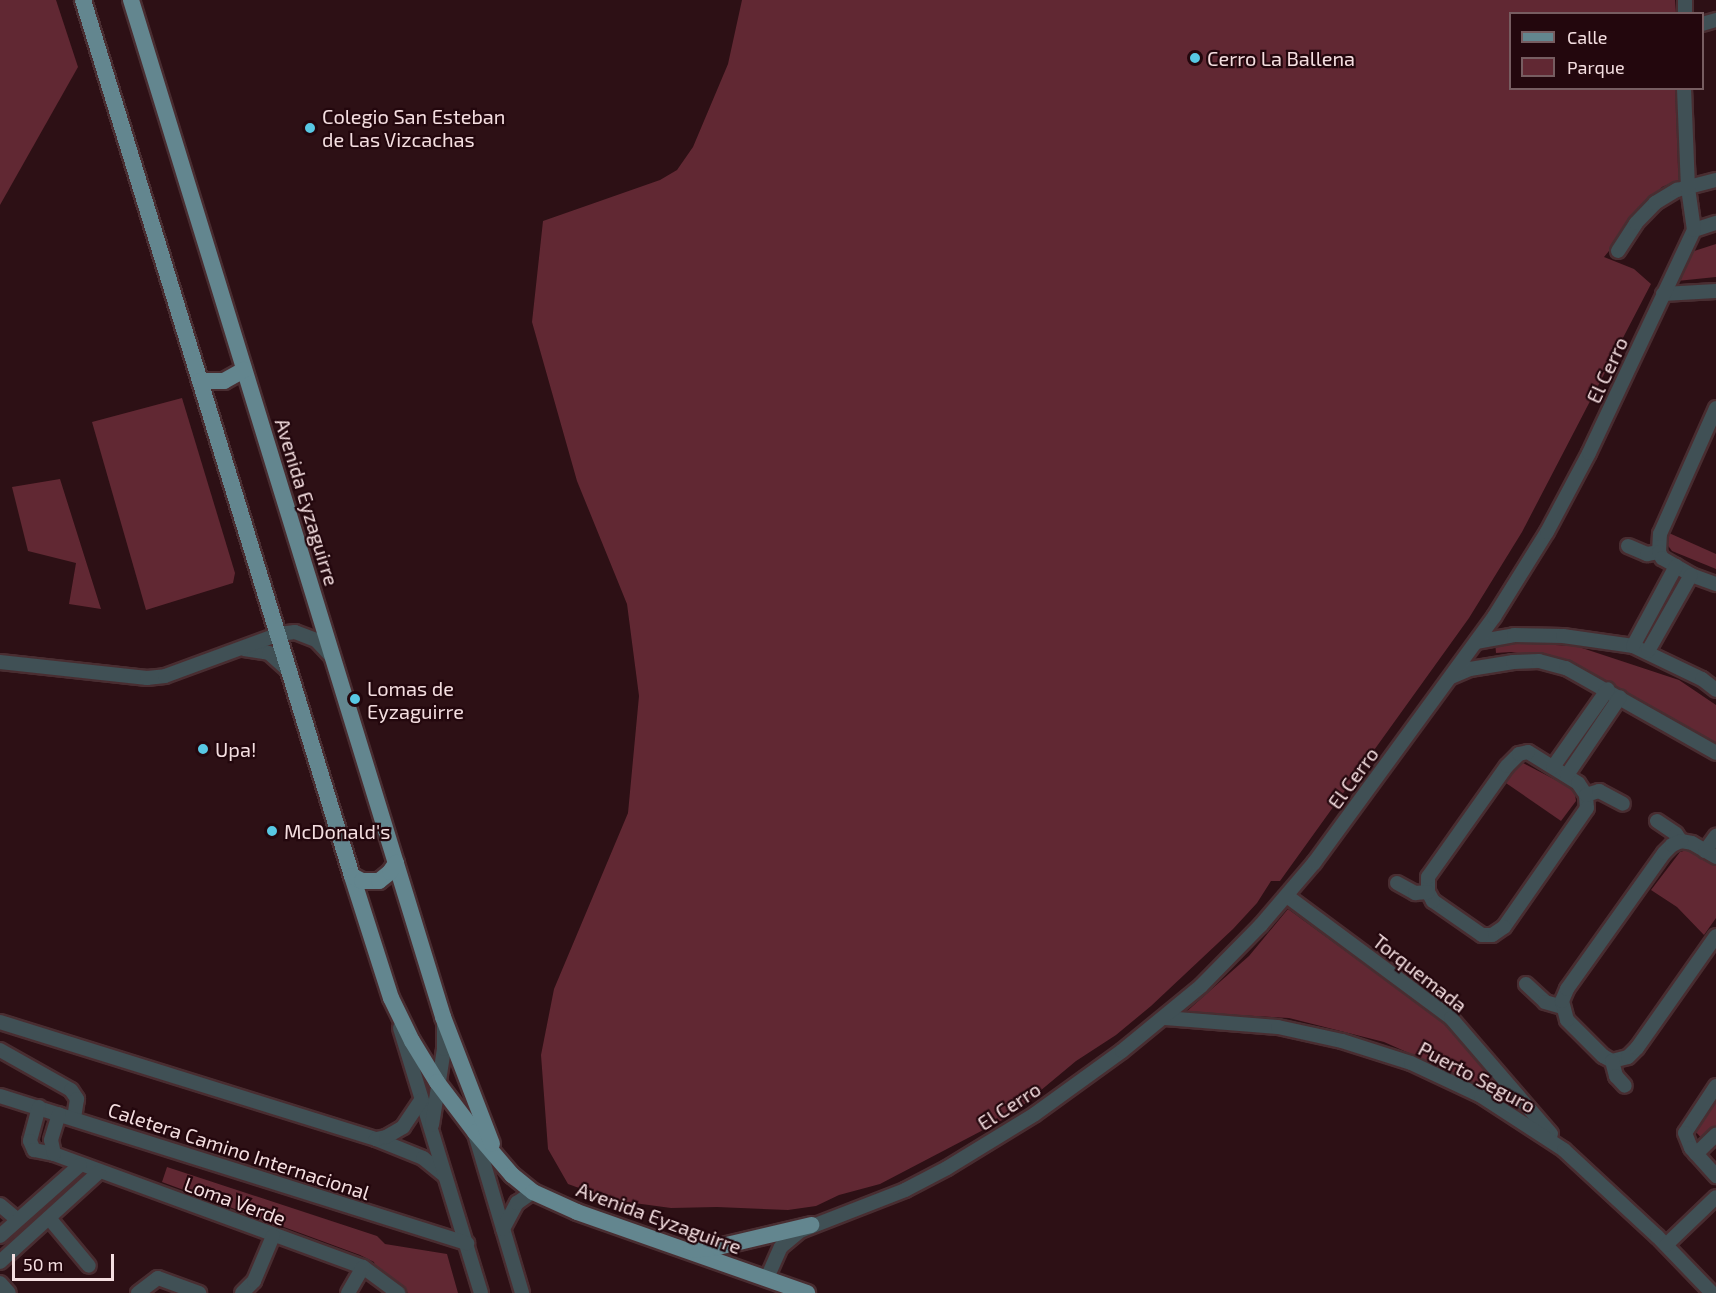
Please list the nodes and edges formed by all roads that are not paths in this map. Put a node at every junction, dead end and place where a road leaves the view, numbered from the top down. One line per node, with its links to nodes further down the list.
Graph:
1 (83, 0): 12 (main road, Avenida Eyzaguirre)
2 (131, 0): 11 (main road, Avenida Eyzaguirre)
3 (1684, 90): 5 (street)
4 (1716, 180): 5 (street)
5 (1688, 188): 7 (street); 8 (street)
6 (1716, 223): 7 (street)
7 (1694, 230): 10 (street, El Cerro)
8 (1618, 251)
9 (1716, 291): 10 (street)
10 (1663, 294): 19 (street, El Cerro)
11 (244, 370): 12 (main road); 26 (main road, Avenida Eyzaguirre)
12 (200, 381): 20 (main road, Avenida Eyzaguirre)
13 (1716, 408): 15 (street)
14 (1628, 546): 15 (street)
15 (1659, 552): 16 (street)
16 (1676, 566): 17 (street); 23 (street)
17 (1691, 575): 18 (street); 25 (street)
18 (1716, 584)
19 (1494, 617): 21 (street); 22 (street, El Cerro)
20 (279, 634): 24 (street); 26 (street); 28 (main road, Avenida Eyzaguirre)
21 (1514, 636): 22 (street); 23 (street)
22 (1476, 642): 29 (street, El Cerro)
23 (1633, 646): 25 (street)
24 (242, 649): 27 (street); 28 (street)
25 (1647, 651): 31 (street)
26 (333, 657): 42 (main road, Avenida Eyzaguirre)
27 (0, 662)
28 (290, 672): 43 (main road, Avenida Eyzaguirre)
29 (1449, 678): 30 (street); 46 (street, El Cerro)
30 (1608, 689): 32 (street); 34 (street)
31 (1716, 690)
32 (1620, 697): 33 (street); 35 (street)
33 (1716, 753)
34 (1553, 767): 35 (street); 45 (street)
35 (1568, 776): 36 (street)
36 (1586, 795): 37 (street); 45 (street)
37 (1623, 804)
38 (1657, 821): 40 (street)
39 (1716, 836): 41 (street)
40 (1681, 841): 41 (street); 50 (street)
41 (1711, 854)
42 (396, 863): 43 (main road); 51 (main road, Avenida Eyzaguirre)
43 (352, 876): 49 (main road, Avenida Eyzaguirre)
44 (1397, 883): 45 (street)
45 (1429, 894)
46 (1287, 896): 52 (street, El Cerro); 68 (street, Torquemada)
47 (1716, 936): 55 (street)
48 (1526, 984): 50 (street)
49 (391, 998): 56 (main road, Avenida Eyzaguirre); 60 (street, Avenida Eyzaguirre)
50 (1562, 1006): 55 (street)
51 (443, 1017): 56 (street, Avenida Eyzaguirre); 72 (main road, Avenida Eyzaguirre)
52 (1165, 1018): 68 (street, Puerto Seguro); 81 (street, El Cerro)
53 (0, 1022): 67 (street)
54 (0, 1050): 63 (street)
55 (1612, 1060): 57 (street)
56 (437, 1082): 64 (main road, Avenida Eyzaguirre); 66 (street, Avenida Eyzaguirre)
57 (1625, 1086)
58 (1716, 1086): 70 (street)
59 (0, 1096): 61 (street, Caletera Camino Internacional)
60 (421, 1100): 66 (street, Avenida Eyzaguirre); 67 (street)
61 (39, 1107): 62 (street, Caletera Camino Internacional); 69 (street, Loma Verde)
62 (59, 1114): 63 (street, Caletera Camino Internacional); 69 (street)
63 (74, 1118): 85 (street, Caletera Camino Internacional)
64 (475, 1132): 72 (main road, Avenida Eyzaguirre); 82 (street, Avenida Eyzaguirre)
65 (1716, 1135): 70 (street)
66 (432, 1136): 74 (street, Avenida Eyzaguirre)
67 (376, 1139): 74 (street)
68 (1564, 1150): 86 (street, Puerto Seguro)
69 (54, 1154): 71 (street, Loma Verde)
70 (1696, 1155): 75 (street)
71 (80, 1165): 73 (street, Loma Verde); 80 (street)
72 (506, 1168): 76 (main road, Avenida Eyzaguirre)
73 (99, 1172): 79 (street); 84 (street, Loma Verde)
74 (444, 1175): 85 (street, Avenida Eyzaguirre)
75 (1716, 1176)
76 (538, 1195): 82 (street); 88 (main road, Avenida Eyzaguirre)
77 (1716, 1197): 86 (street)
78 (0, 1205): 80 (street)
79 (50, 1218): 87 (street); 90 (street)
80 (18, 1220): 83 (street)
81 (811, 1225): 88 (main road); 92 (street, El Cerro)
82 (503, 1229): 101 (street, Avenida Eyzaguirre)
83 (0, 1236)
84 (273, 1236): 91 (street, Loma Verde); 97 (street)
85 (467, 1244): 100 (street, Avenida Eyzaguirre)
86 (1666, 1245): 103 (street, Puerto Seguro)
87 (6, 1248): 89 (street)
88 (684, 1251): 92 (main road, Avenida Eyzaguirre)
89 (0, 1262)
90 (89, 1266)
91 (363, 1267): 98 (street); 99 (street, Loma Verde)
92 (767, 1278): 102 (main road, Avenida Eyzaguirre)
93 (0, 1282): 94 (street)
94 (9, 1293)
95 (138, 1293): 96 (street)
96 (199, 1293)
97 (242, 1293)
98 (348, 1293)
99 (398, 1293)
100 (482, 1293)
101 (522, 1293)
102 (807, 1293)
103 (1712, 1293)

